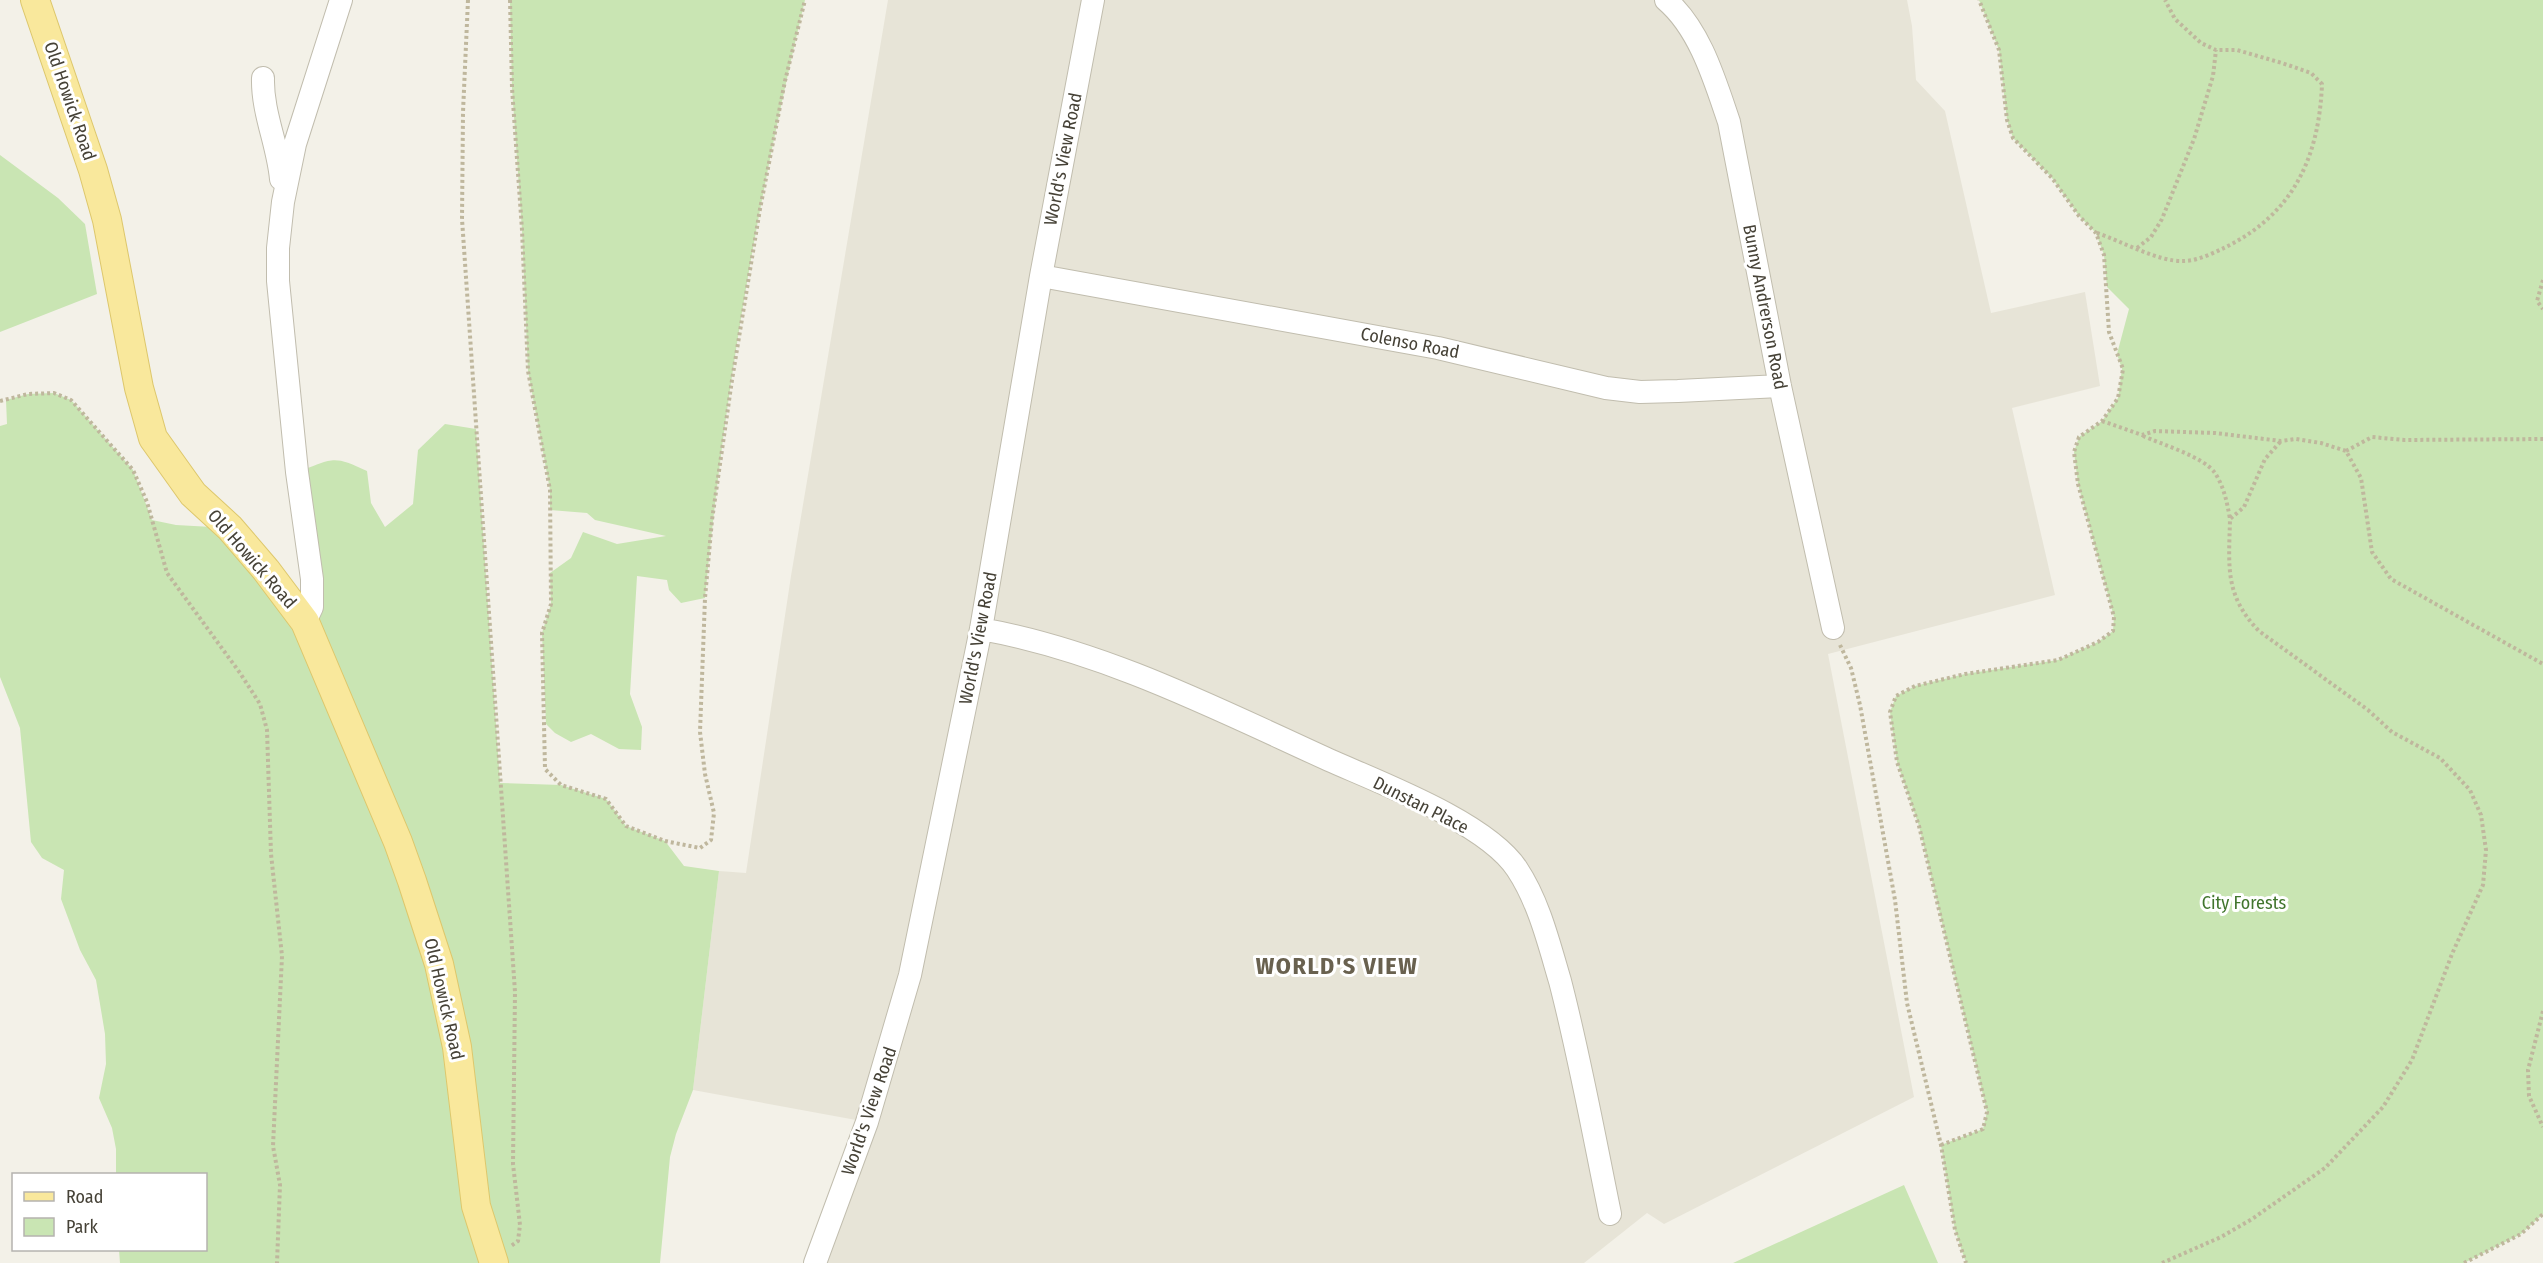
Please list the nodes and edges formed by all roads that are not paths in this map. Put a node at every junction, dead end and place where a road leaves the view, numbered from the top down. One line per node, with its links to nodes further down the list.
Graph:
1 (35, 0): 9 (main road, Old Howick Road)
2 (342, 0): 6 (street)
3 (1093, 0): 7 (street, World's View Road)
4 (1666, 0): 8 (street, Bunny Andrerson Road)
5 (263, 78): 6 (street)
6 (283, 202): 9 (street)
7 (1041, 276): 8 (street, Colenso Road); 11 (street, World's View Road)
8 (1780, 386): 10 (street, Bunny Andrerson Road)
9 (305, 622): 13 (main road, Old Howick Road)
10 (1833, 628)
11 (981, 629): 12 (street, Dunstan Place); 14 (street, World's View Road)
12 (1610, 1215)
13 (494, 1263)
14 (815, 1263)

